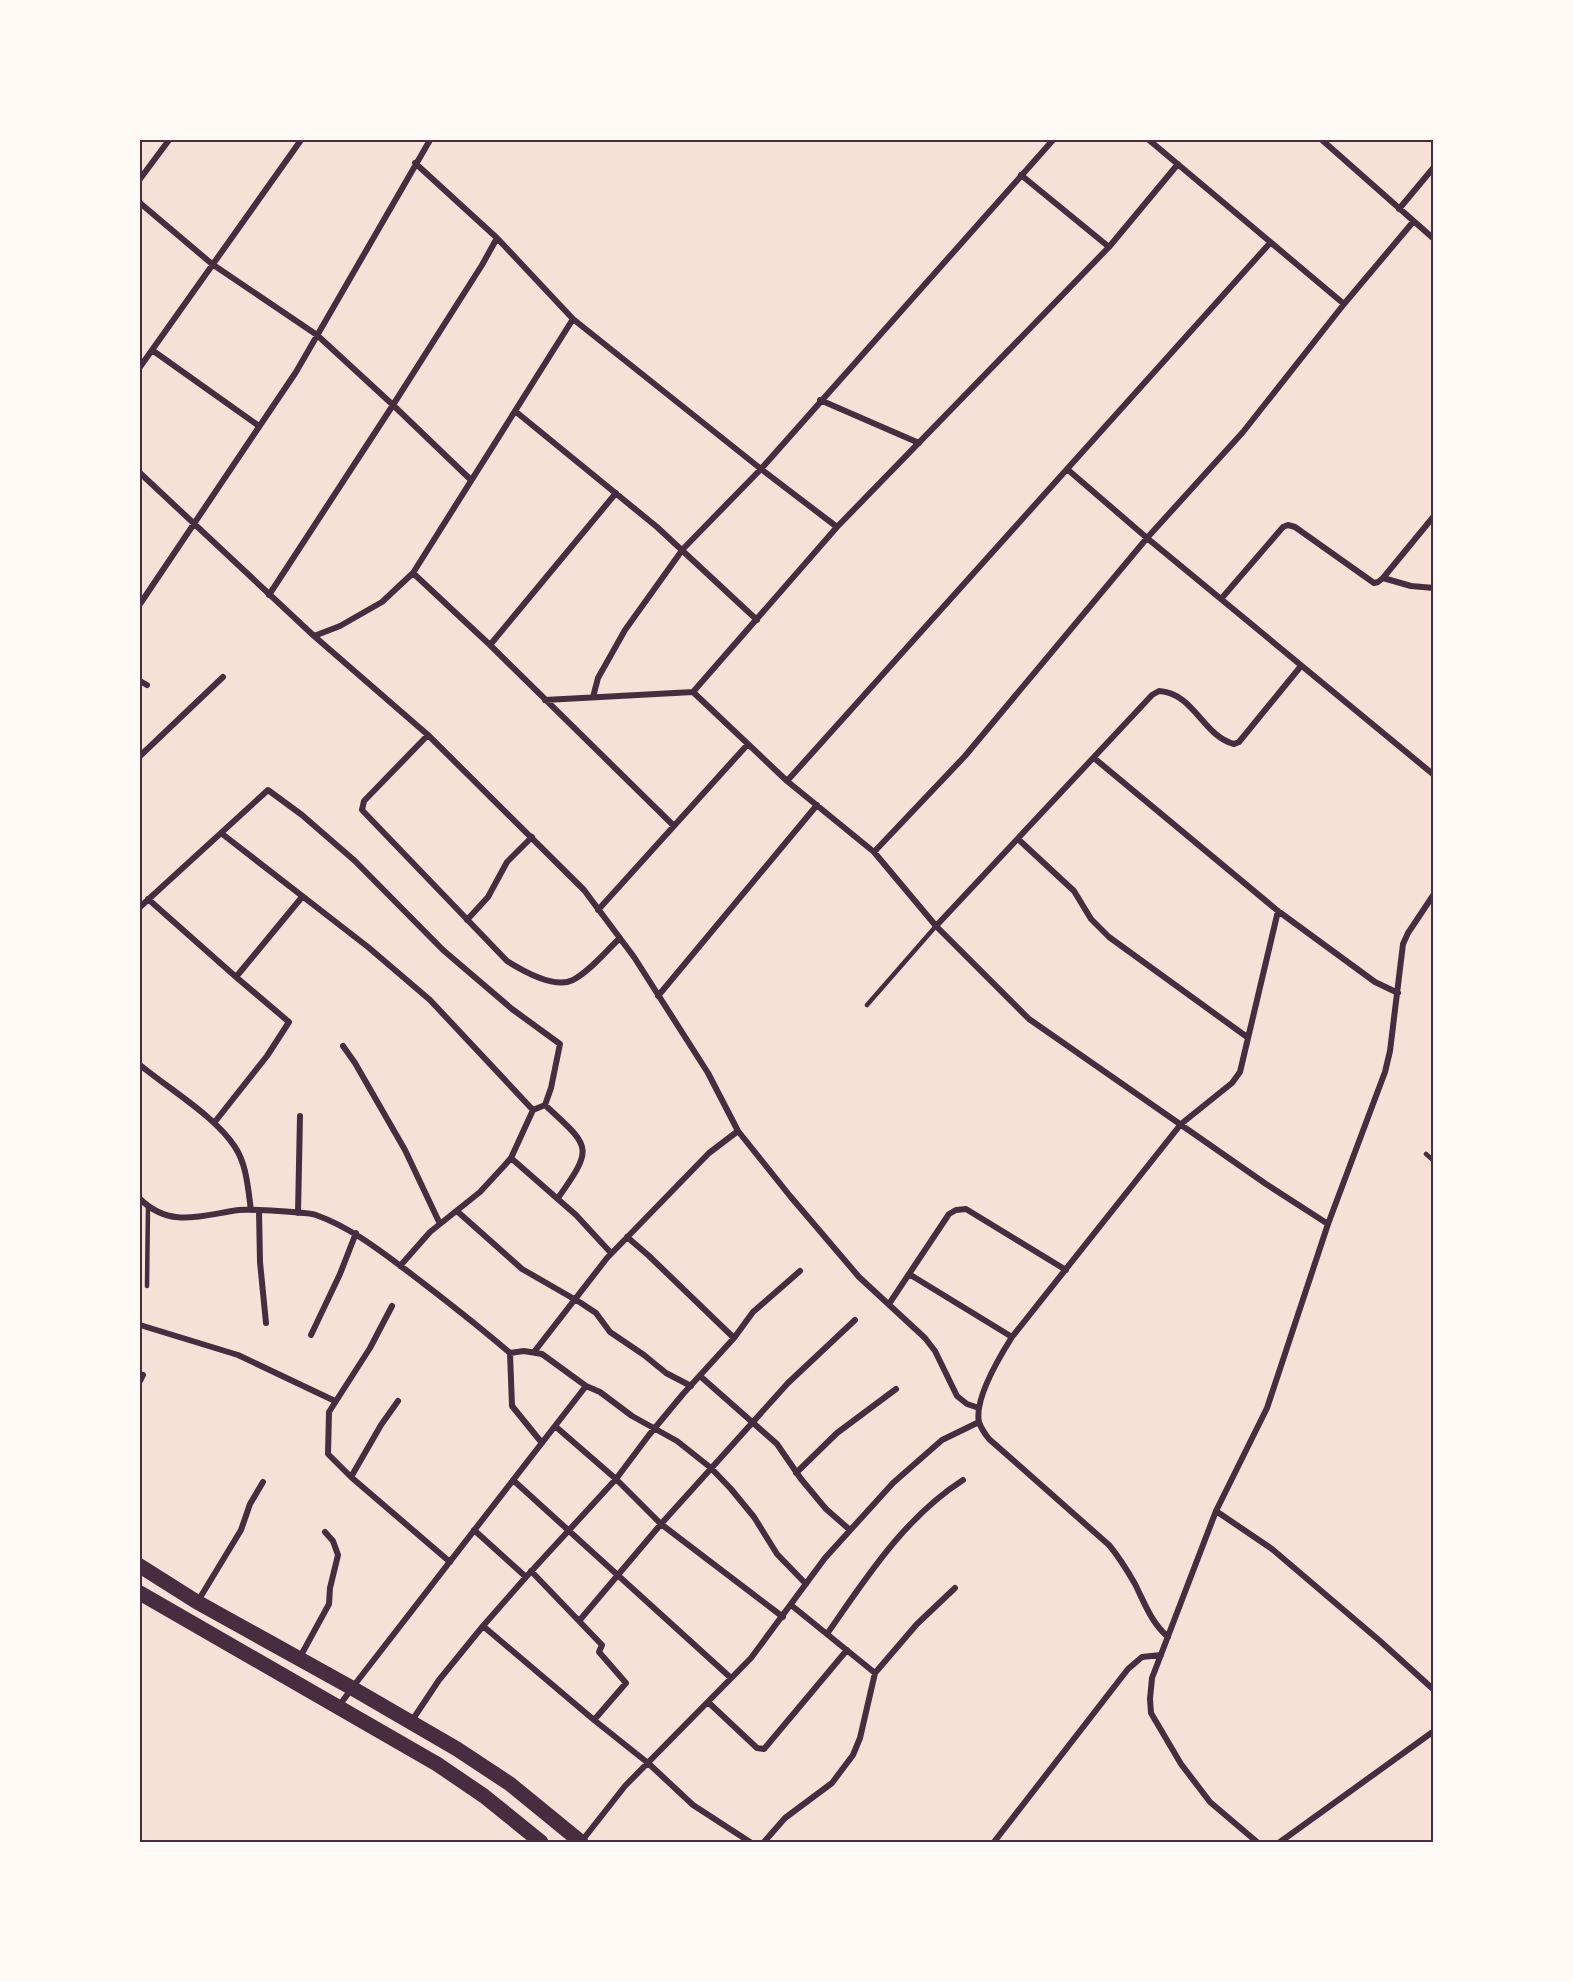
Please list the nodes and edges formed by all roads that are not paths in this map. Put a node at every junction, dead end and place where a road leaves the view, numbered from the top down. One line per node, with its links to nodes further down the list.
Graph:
1 (169, 140): 11 (street)
2 (302, 140): 19 (street)
3 (430, 140): 7 (street)
4 (1053, 140): 10 (street)
5 (1149, 140): 8 (street)
6 (1322, 140): 13 (street)
7 (415, 163): 15 (street); 22 (street)
8 (1178, 164): 17 (street); 18 (street)
9 (1434, 167): 13 (street)
10 (1021, 175): 18 (street); 25 (street)
11 (140, 179)
12 (140, 203): 19 (street)
13 (1399, 209): 14 (street)
14 (1413, 222): 16 (street); 20 (street)
15 (497, 238): 21 (street); 26 (street)
16 (1434, 239)
17 (1270, 243): 20 (street); 31 (street)
18 (1109, 247): 29 (street)
19 (212, 264): 22 (street); 23 (street)
20 (1344, 304): 38 (street)
21 (573, 319): 27 (street); 30 (street)
22 (317, 335): 26 (street); 28 (street)
23 (152, 350): 24 (street); 28 (street)
24 (140, 367)
25 (820, 400): 29 (street); 30 (street)
26 (393, 405): 33 (street); 43 (street)
27 (515, 411): 33 (street); 34 (street)
28 (259, 426): 36 (street)
29 (919, 443): 37 (street)
30 (761, 469): 37 (street); 39 (street)
31 (1067, 469): 38 (street); 61 (street)
32 (140, 473): 36 (street)
33 (471, 480): 40 (street)
34 (616, 493): 39 (street); 48 (street)
35 (1434, 516): 41 (street)
36 (193, 525): 43 (street); 45 (street)
37 (837, 527): 46 (street)
38 (1147, 538): 44 (street); 67 (street)
39 (683, 549): 46 (street); 54 (street)
40 (412, 573): 47 (street); 48 (street)
41 (1383, 578): 42 (street); 44 (street)
42 (1434, 588)
43 (269, 595): 47 (street)
44 (1221, 598): 49 (street)
45 (140, 604)
46 (758, 620): 53 (street)
47 (314, 636): 56 (street)
48 (490, 645): 55 (street)
49 (1301, 666): 59 (street); 60 (street)
50 (223, 677): 58 (street)
51 (140, 681): 52 (street)
52 (147, 685)
53 (693, 692): 54 (street); 57 (street)
54 (593, 697): 55 (street)
55 (545, 700): 63 (street)
56 (428, 735): 65 (street); 74 (street)
57 (748, 744): 61 (street); 63 (street)
58 (140, 756)
59 (1094, 758): 66 (street); 73 (street)
60 (1434, 776)
61 (787, 781): 62 (street)
62 (817, 805): 67 (street); 79 (street)
63 (674, 826): 72 (street)
64 (221, 833): 69 (street); 70 (street); 84 (street)
65 (532, 837): 72 (street); 74 (street)
66 (1018, 839): 75 (street); 81 (street)
67 (874, 852): 75 (street)
68 (1434, 894): 78 (street)
69 (302, 897): 77 (street); 85 (street)
70 (148, 899): 71 (street); 77 (street)
71 (140, 907)
72 (598, 910): 76 (street)
73 (1278, 911): 78 (street); 81 (street)
74 (467, 920): 76 (street)
75 (936, 926): 80 (lane); 88 (street)
76 (620, 938): 79 (street)
77 (236, 977): 87 (street)
78 (1398, 993): 101 (street)
79 (658, 996): 89 (street)
80 (867, 1005)
81 (1247, 1037): 88 (street)
82 (343, 1046): 100 (street)
83 (140, 1065): 87 (street)
84 (545, 1105): 85 (street); 93 (street)
85 (533, 1110): 91 (street)
86 (300, 1116): 99 (street)
87 (214, 1123): 96 (street)
88 (1181, 1124): 101 (street); 106 (street)
89 (738, 1131): 103 (street); 111 (street)
90 (1426, 1154): 92 (lane)
91 (511, 1158): 93 (street); 98 (street)
92 (1434, 1161)
93 (558, 1198): 104 (street)
94 (140, 1199): 95 (street)
95 (147, 1207): 96 (street); 109 (lane)
96 (251, 1210): 97 (street)
97 (259, 1211): 99 (street); 114 (street)
98 (458, 1212): 100 (street); 110 (street)
99 (298, 1214): 102 (street)
100 (440, 1224): 105 (street)
101 (1328, 1224): 140 (street)
102 (356, 1233): 105 (street); 116 (street)
103 (627, 1237): 104 (street); 118 (street)
104 (611, 1253): 110 (street)
105 (400, 1266): 119 (street)
106 (1066, 1270): 108 (street); 117 (street)
107 (800, 1271): 118 (street)
108 (909, 1274): 111 (street); 117 (street)
109 (147, 1286)
110 (574, 1299): 120 (street); 123 (street)
111 (889, 1304): 127 (street)
112 (392, 1306): 125 (street)
113 (855, 1320): 128 (street)
114 (266, 1323)
115 (140, 1325): 125 (street)
116 (310, 1335)
117 (1012, 1337): 127 (street)
118 (734, 1338): 121 (street)
119 (510, 1353): 120 (street); 132 (street)
120 (534, 1353): 122 (street)
121 (700, 1376): 123 (street); 128 (street)
122 (586, 1386): 130 (street); 131 (street)
123 (691, 1386): 131 (street)
124 (896, 1389): 134 (street)
125 (335, 1401): 135 (street)
126 (398, 1401): 135 (street)
127 (979, 1408): 129 (street)
128 (753, 1421): 133 (street); 134 (street)
129 (979, 1422): 143 (street); 160 (street)
130 (555, 1426): 132 (street); 136 (street)
131 (656, 1428): 133 (street); 136 (street)
132 (542, 1443): 137 (street)
133 (711, 1468): 141 (street); 151 (street)
134 (796, 1473): 143 (street)
135 (351, 1477): 146 (street)
136 (616, 1479): 141 (street); 144 (street)
137 (513, 1480): 142 (street); 144 (street)
138 (963, 1480): 159 (street)
139 (263, 1482): 154 (street)
140 (1216, 1511): 160 (street); 167 (street)
141 (661, 1524): 149 (street); 156 (street)
142 (474, 1530): 146 (street); 150 (street)
143 (850, 1530): 151 (street)
144 (568, 1531): 148 (street); 149 (street)
145 (326, 1532): 163 (street)
146 (450, 1562): 166 (street)
147 (140, 1566): 154 (main road)
148 (531, 1571): 150 (street); 157 (street)
149 (617, 1576): 157 (street); 165 (street)
150 (525, 1577): 158 (street)
151 (806, 1584): 155 (street)
152 (955, 1588): 164 (street)
153 (140, 1593): 169 (main road)
154 (197, 1602): 163 (main road)
155 (791, 1605): 156 (street); 159 (street)
156 (783, 1617): 165 (street)
157 (579, 1621): 170 (street)
158 (483, 1626): 170 (street); 171 (street)
159 (827, 1634): 161 (street)
160 (1168, 1637): 162 (street)
161 (847, 1650): 164 (street); 168 (street)
162 (1161, 1655): 178 (street); 179 (street)
163 (298, 1659): 166 (main road)
164 (875, 1673): 177 (street)
165 (731, 1678): 168 (street)
166 (352, 1688): 169 (street); 171 (main road)
167 (1434, 1689)
168 (708, 1702): 173 (street)
169 (338, 1709): 174 (main road)
170 (594, 1720): 173 (street)
171 (411, 1723): 175 (main road)
172 (1434, 1731): 180 (street)
173 (648, 1763): 175 (street); 176 (street)
174 (541, 1842)
175 (581, 1842)
176 (750, 1842)
177 (764, 1842)
178 (994, 1842)
179 (1257, 1842)
180 (1280, 1842)

